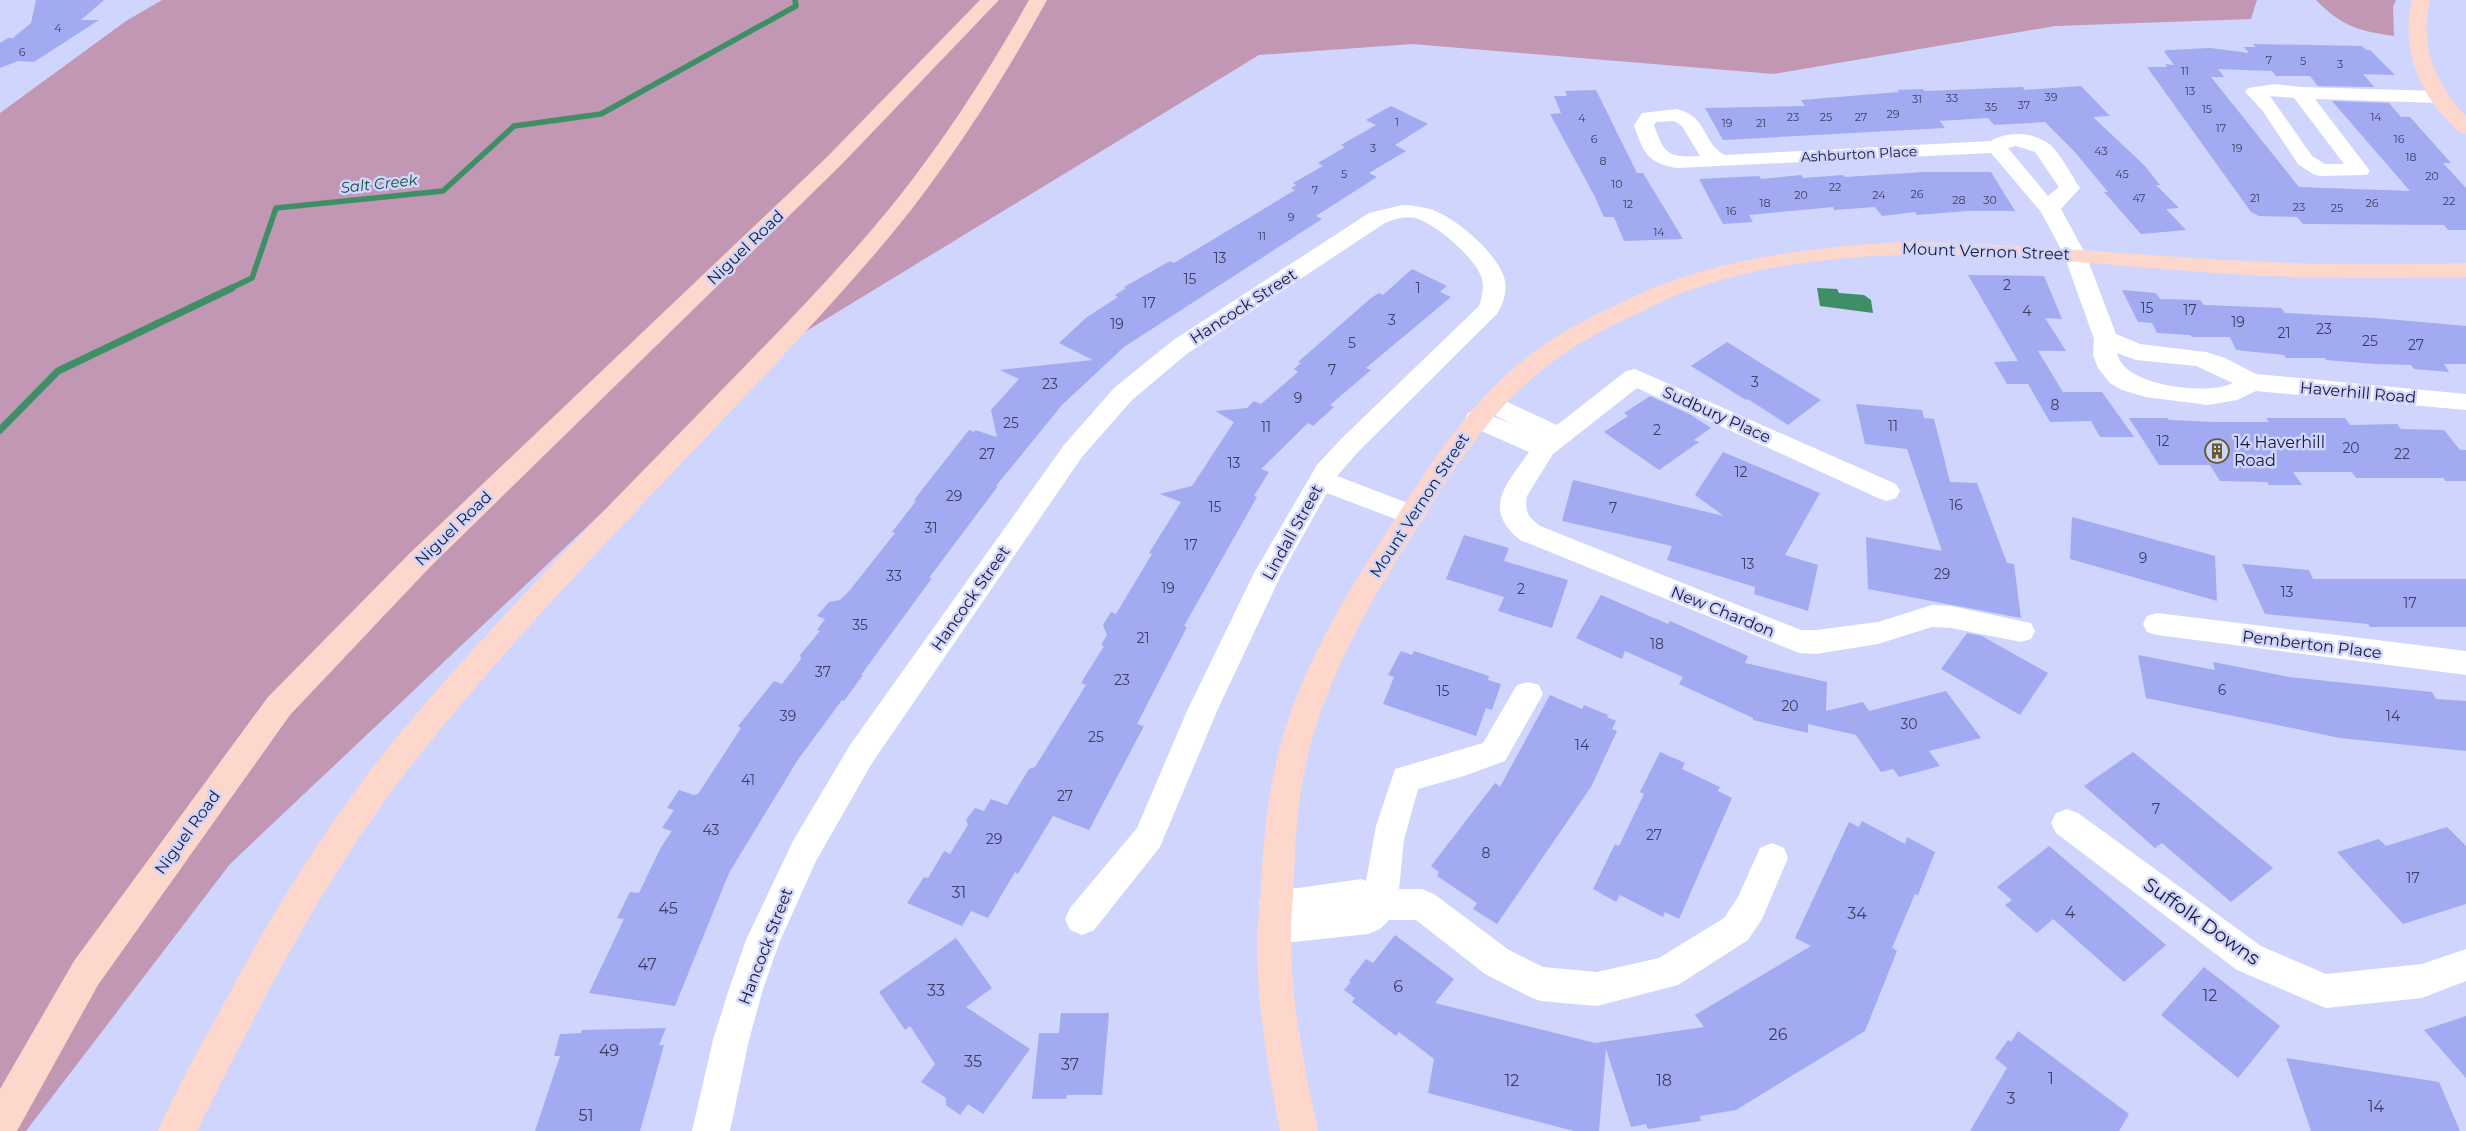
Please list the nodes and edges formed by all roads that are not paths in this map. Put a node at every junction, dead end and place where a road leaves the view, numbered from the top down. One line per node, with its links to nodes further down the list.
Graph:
1 (990, 0): 31 (main road, Niguel Road)
2 (1038, 0): 32 (main road)
3 (2421, 0): 5 (main road)
4 (2300, 93): 4 (street); 5 (street)
5 (2439, 97): 6 (main road)
6 (2466, 128)
7 (1996, 147): 8 (street, Ashburton Place); 9 (street); 9 (street, Ashburton Place)
8 (1721, 161)
9 (2050, 209): 11 (street)
10 (1409, 211): 18 (street, Lindall Street); 33 (street, Hancock Street)
11 (2076, 255): 12 (main road, Mount Vernon Street); 13 (street); 16 (main road, Mount Vernon Street)
12 (2466, 270)
13 (2106, 339): 14 (street, Haverhill Road); 14 (street)
14 (2251, 382): 15 (street, Haverhill Road)
15 (2466, 402)
16 (1484, 411): 17 (street); 20 (main road, Mount Vernon Street)
17 (1552, 442): 19 (street, Sudbury Place); 22 (street, New Chardon)
18 (1321, 480): 20 (street); 29 (street, Lindall Street)
19 (1887, 491)
20 (1412, 515): 28 (main road, Mount Vernon Street)
21 (2157, 624): 23 (street, Pemberton Place)
22 (2021, 631)
23 (2466, 663)
24 (1528, 694): 27 (street)
25 (2067, 823): 30 (street, Suffolk Downs)
26 (1772, 858): 27 (street)
27 (1382, 904): 28 (street)
28 (1275, 916): 34 (main road, Mount Vernon Street)
29 (1082, 919)
30 (2466, 965)
31 (0, 1125)
32 (177, 1131)
33 (711, 1131)
34 (1299, 1131)

